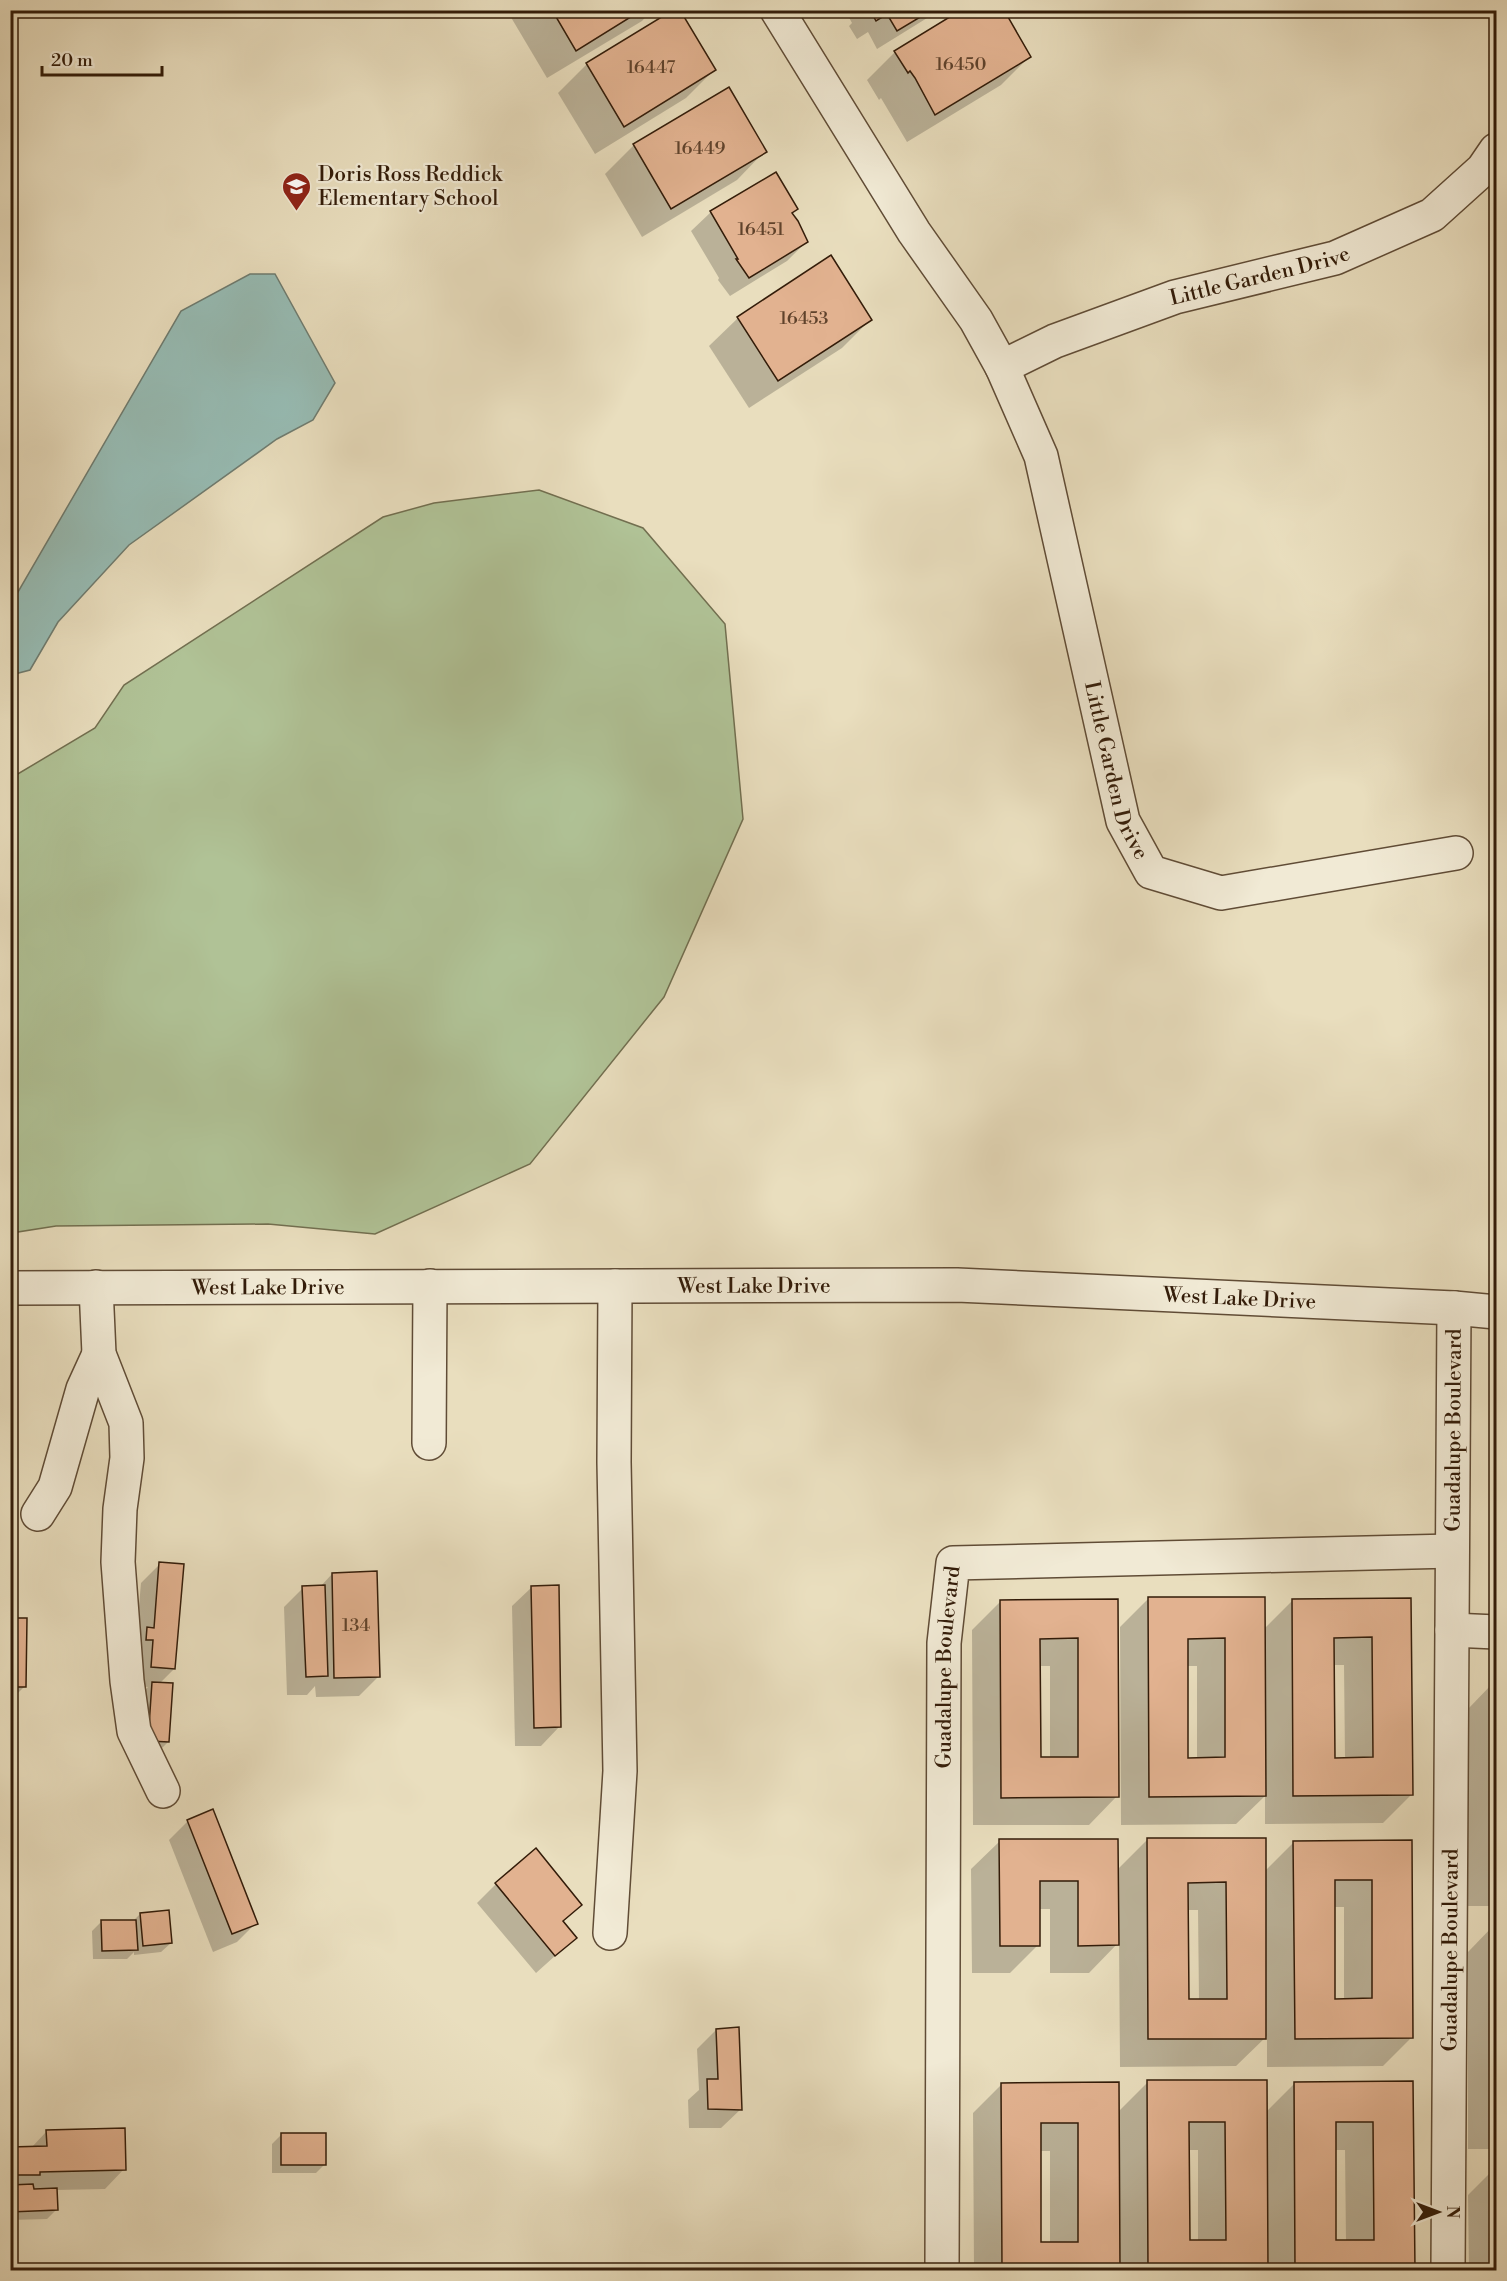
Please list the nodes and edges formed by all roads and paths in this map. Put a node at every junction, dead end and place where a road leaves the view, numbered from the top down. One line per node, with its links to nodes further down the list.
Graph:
1 (777, 10): 3 (street, Little Garden Drive)
2 (1497, 150): 3 (street, Little Garden Drive)
3 (1002, 367): 4 (street, Little Garden Drive)
4 (1456, 853)
5 (430, 1286): 6 (street, West Lake Drive); 7 (street, West Lake Drive); 12 (street)
6 (615, 1286): 9 (street, West Lake Drive); 18 (street)
7 (96, 1287): 8 (street, West Lake Drive); 11 (street)
8 (10, 1288)
9 (1454, 1308): 10 (street, West Lake Drive); 14 (street, Guadalupe Boulevard)
10 (1497, 1312)
11 (99, 1354): 13 (street); 17 (street)
12 (429, 1443)
13 (38, 1514)
14 (1452, 1551): 15 (street, Guadalupe Boulevard); 19 (street, Guadalupe Boulevard)
15 (1452, 1630): 16 (street); 20 (street, Guadalupe Boulevard)
16 (1497, 1632)
17 (163, 1791)
18 (610, 1933)
19 (942, 2271)
20 (1448, 2271)

